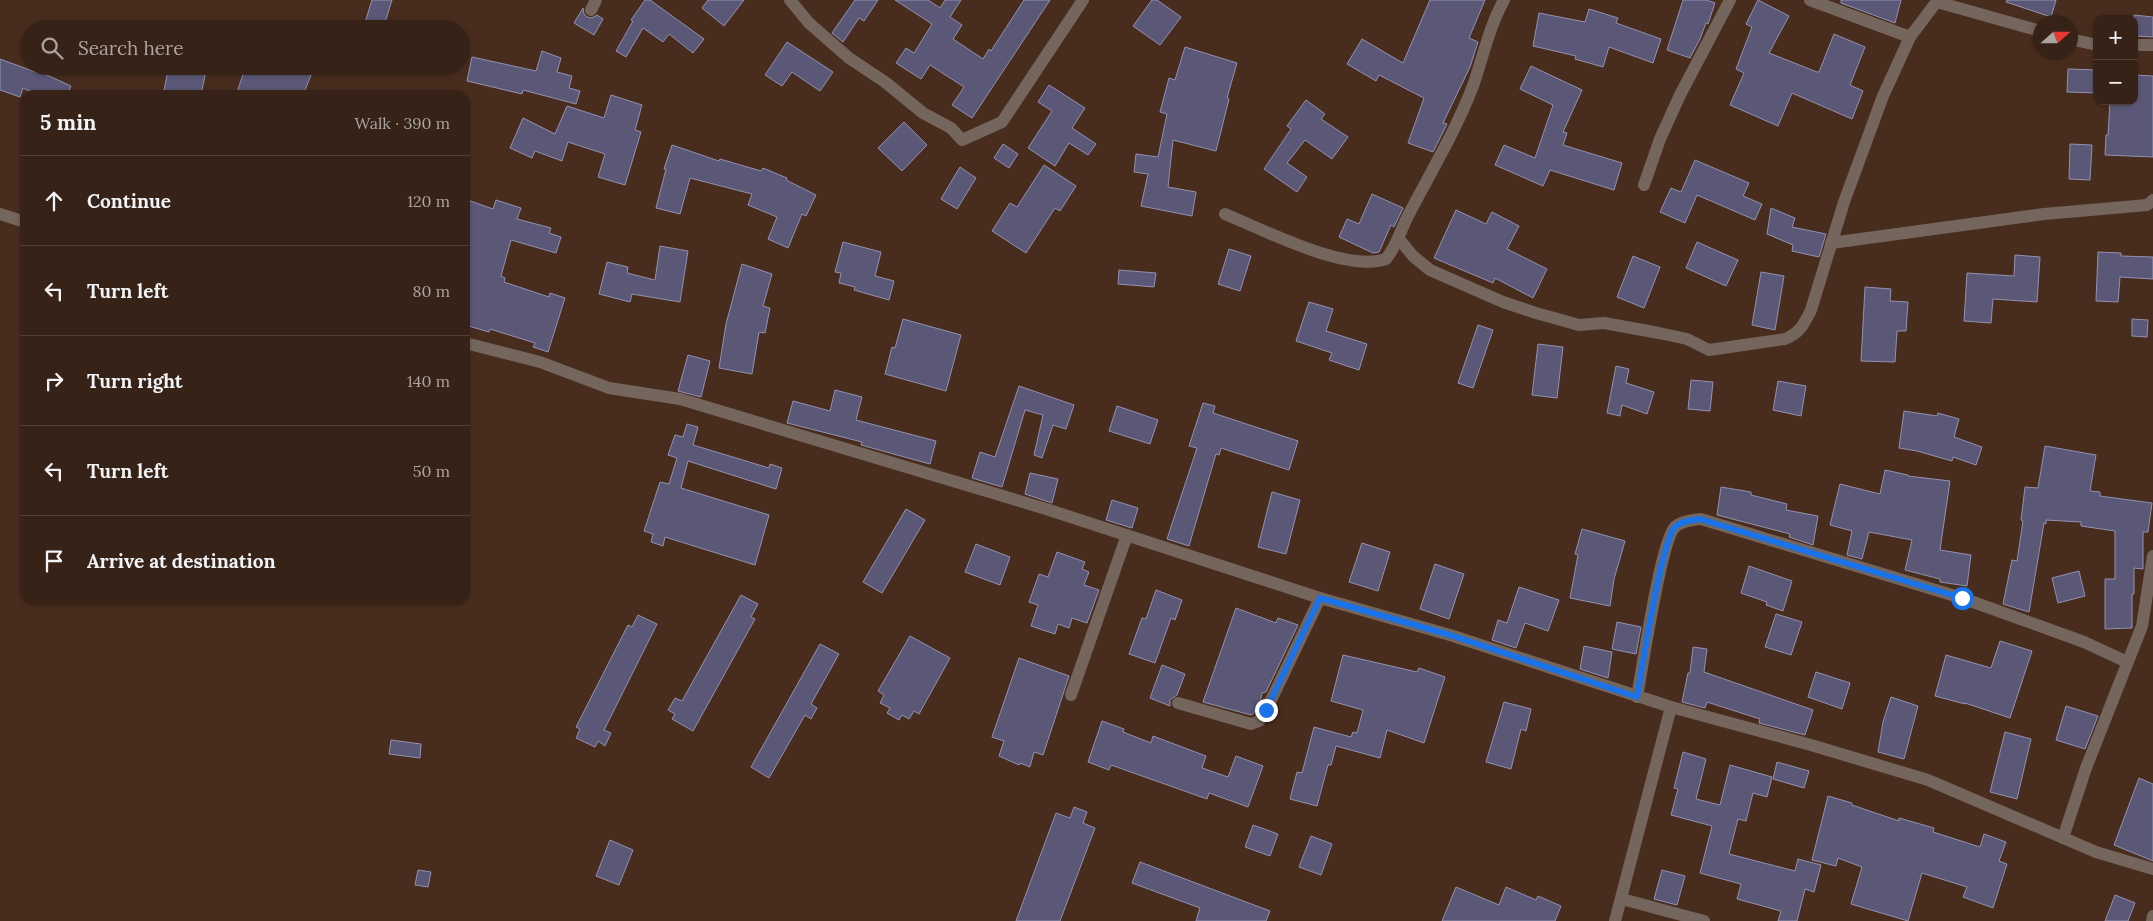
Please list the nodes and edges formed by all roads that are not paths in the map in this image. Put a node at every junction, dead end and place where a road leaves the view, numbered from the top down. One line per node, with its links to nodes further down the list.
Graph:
1 (790, 0): 2 (street)
2 (1083, 0)
3 (1504, 0): 18 (street)
4 (1730, 0): 13 (street)
5 (1810, 0): 8 (street)
6 (1937, 1): 7 (street); 8 (street)
7 (2033, 29)
8 (1910, 37): 19 (street)
9 (2078, 41): 10 (street)
10 (2093, 44)
11 (2138, 45): 12 (street)
12 (2153, 46)
13 (1644, 185)
14 (2153, 200): 19 (street)
15 (0, 214): 17 (street)
16 (1225, 214): 18 (street)
17 (20, 220)
18 (1399, 239): 19 (street)
19 (1832, 243)
20 (470, 344): 21 (street)
21 (1127, 535): 23 (street); 25 (street)
22 (2153, 556): 24 (street)
23 (1320, 598): 26 (street); 27 (street)
24 (2127, 662): 26 (street); 29 (street)
25 (1071, 695)
26 (1637, 697): 28 (street)
27 (1178, 703)
28 (1671, 707): 29 (street); 31 (street)
29 (2063, 838): 30 (street)
30 (2153, 869)
31 (1622, 899): 33 (street); 34 (street)
32 (2153, 916): 35 (street)
33 (1615, 921)
34 (1704, 921)
35 (2152, 921)

